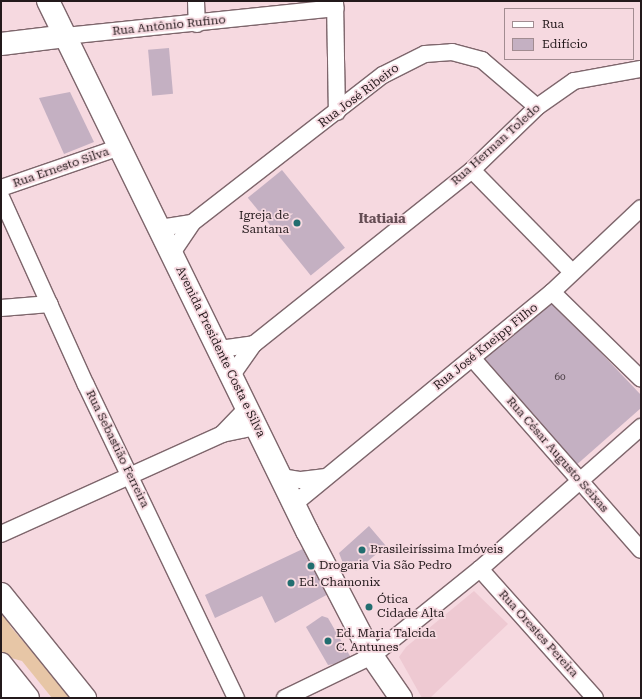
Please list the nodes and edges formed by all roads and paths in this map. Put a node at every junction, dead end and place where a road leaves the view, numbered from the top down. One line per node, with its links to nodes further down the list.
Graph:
1 (48, 1): 5 (main road, Avenida Presidente Costa e Silva)
2 (196, 1): 4 (street)
3 (336, 4): 4 (street, Rua Antônio Rufino); 9 (street)
4 (197, 24): 5 (street, Rua Antônio Rufino)
5 (66, 36): 6 (main road, Rua Antônio Rufino); 10 (main road, Avenida Presidente Costa e Silva)
6 (1, 44)
7 (641, 69): 8 (street, Rua Herman Toledo)
8 (537, 107): 9 (street, Rua José Ribeiro); 11 (street, Rua Herman Toledo)
9 (337, 112): 15 (street, Rua José Ribeiro)
10 (120, 147): 12 (street, Rua Ernesto Silva); 16 (main road, Avenida Presidente Costa e Silva)
11 (472, 170): 18 (street); 22 (street, Rua Herman Toledo)
12 (1, 188)
13 (1, 197): 20 (street, Rua Sebastião Ferreira)
14 (641, 208): 18 (street, Rua José Kneipp Filho)
15 (192, 223): 16 (street, Rua José Ribeiro); 17 (street, Rua José Ribeiro)
16 (160, 228): 17 (main road, Avenida Presidente Costa e Silva)
17 (172, 253): 23 (main road, Avenida Presidente Costa e Silva)
18 (571, 271): 19 (street, Rua José Kneipp Filho)
19 (552, 292): 24 (street, Rua José Kneipp Filho); 26 (street)
20 (50, 304): 21 (street); 31 (street, Rua Sebastião Ferreira)
21 (1, 308)
22 (254, 344): 23 (street); 25 (street, Rua Herman Toledo)
23 (220, 349): 25 (main road, Avenida Presidente Costa e Silva)
24 (474, 359): 32 (street, Rua José Kneipp Filho); 34 (street, Rua César Augusto Seixas)
25 (232, 375): 27 (main road, Avenida Presidente Costa e Silva)
26 (641, 379)
27 (247, 408): 28 (main road, Avenida Presidente Costa e Silva); 30 (street)
28 (256, 427): 30 (street); 33 (main road, Avenida Presidente Costa e Silva)
29 (641, 427): 34 (street)
30 (222, 434): 31 (street)
31 (130, 475): 36 (street); 46 (street, Rua Sebastião Ferreira)
32 (324, 476): 33 (street, Rua José Kneipp Filho); 35 (street, Rua José Kneipp Filho)
33 (281, 477): 35 (main road, Avenida Presidente Costa e Silva)
34 (580, 482): 37 (street, Rua César Augusto Seixas); 38 (street)
35 (294, 504): 40 (main road, Avenida Presidente Costa e Silva)
36 (1, 534)
37 (641, 550)
38 (480, 569): 40 (street); 49 (street, Rua Orestes Pereira)
39 (3, 599): 45 (main road)
40 (372, 656): 47 (street); 48 (main road, Avenida Presidente Costa e Silva)
41 (1, 664): 44 (main road)
42 (1, 687): 43 (street)
43 (10, 698)
44 (28, 698)
45 (85, 698)
46 (236, 698)
47 (285, 698)
48 (400, 698)
49 (595, 698)

